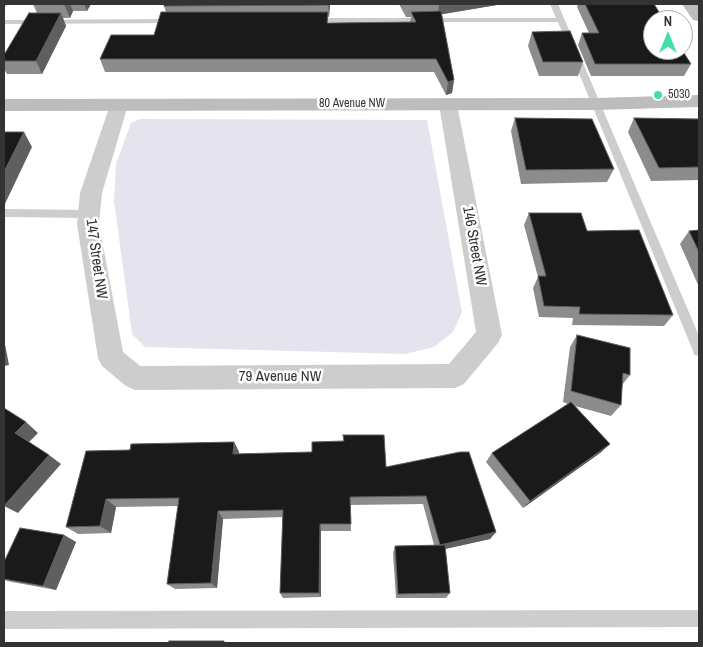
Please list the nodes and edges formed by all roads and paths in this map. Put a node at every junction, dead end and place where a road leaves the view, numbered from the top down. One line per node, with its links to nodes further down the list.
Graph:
1 (554, 4): 5 (lane)
2 (690, 4): 3 (street)
3 (699, 16)
4 (302, 20): 5 (lane)
5 (560, 20): 10 (lane)
6 (182, 21): 7 (lane)
7 (4, 22)
8 (699, 101): 10 (street, 80 Avenue NW)
9 (448, 104): 10 (street, 80 Avenue NW); 12 (street, 80 Avenue NW); 17 (street, 146 Street NW)
10 (596, 104): 15 (lane)
11 (4, 105): 12 (street, 80 Avenue NW)
12 (119, 105): 14 (street, 147 Street NW)
13 (4, 213): 14 (lane)
14 (89, 214): 16 (street, 147 Street NW)
15 (699, 351)
16 (111, 358): 17 (street, 79 Avenue NW)
17 (455, 376)
18 (699, 619): 19 (lane)
19 (4, 620)

